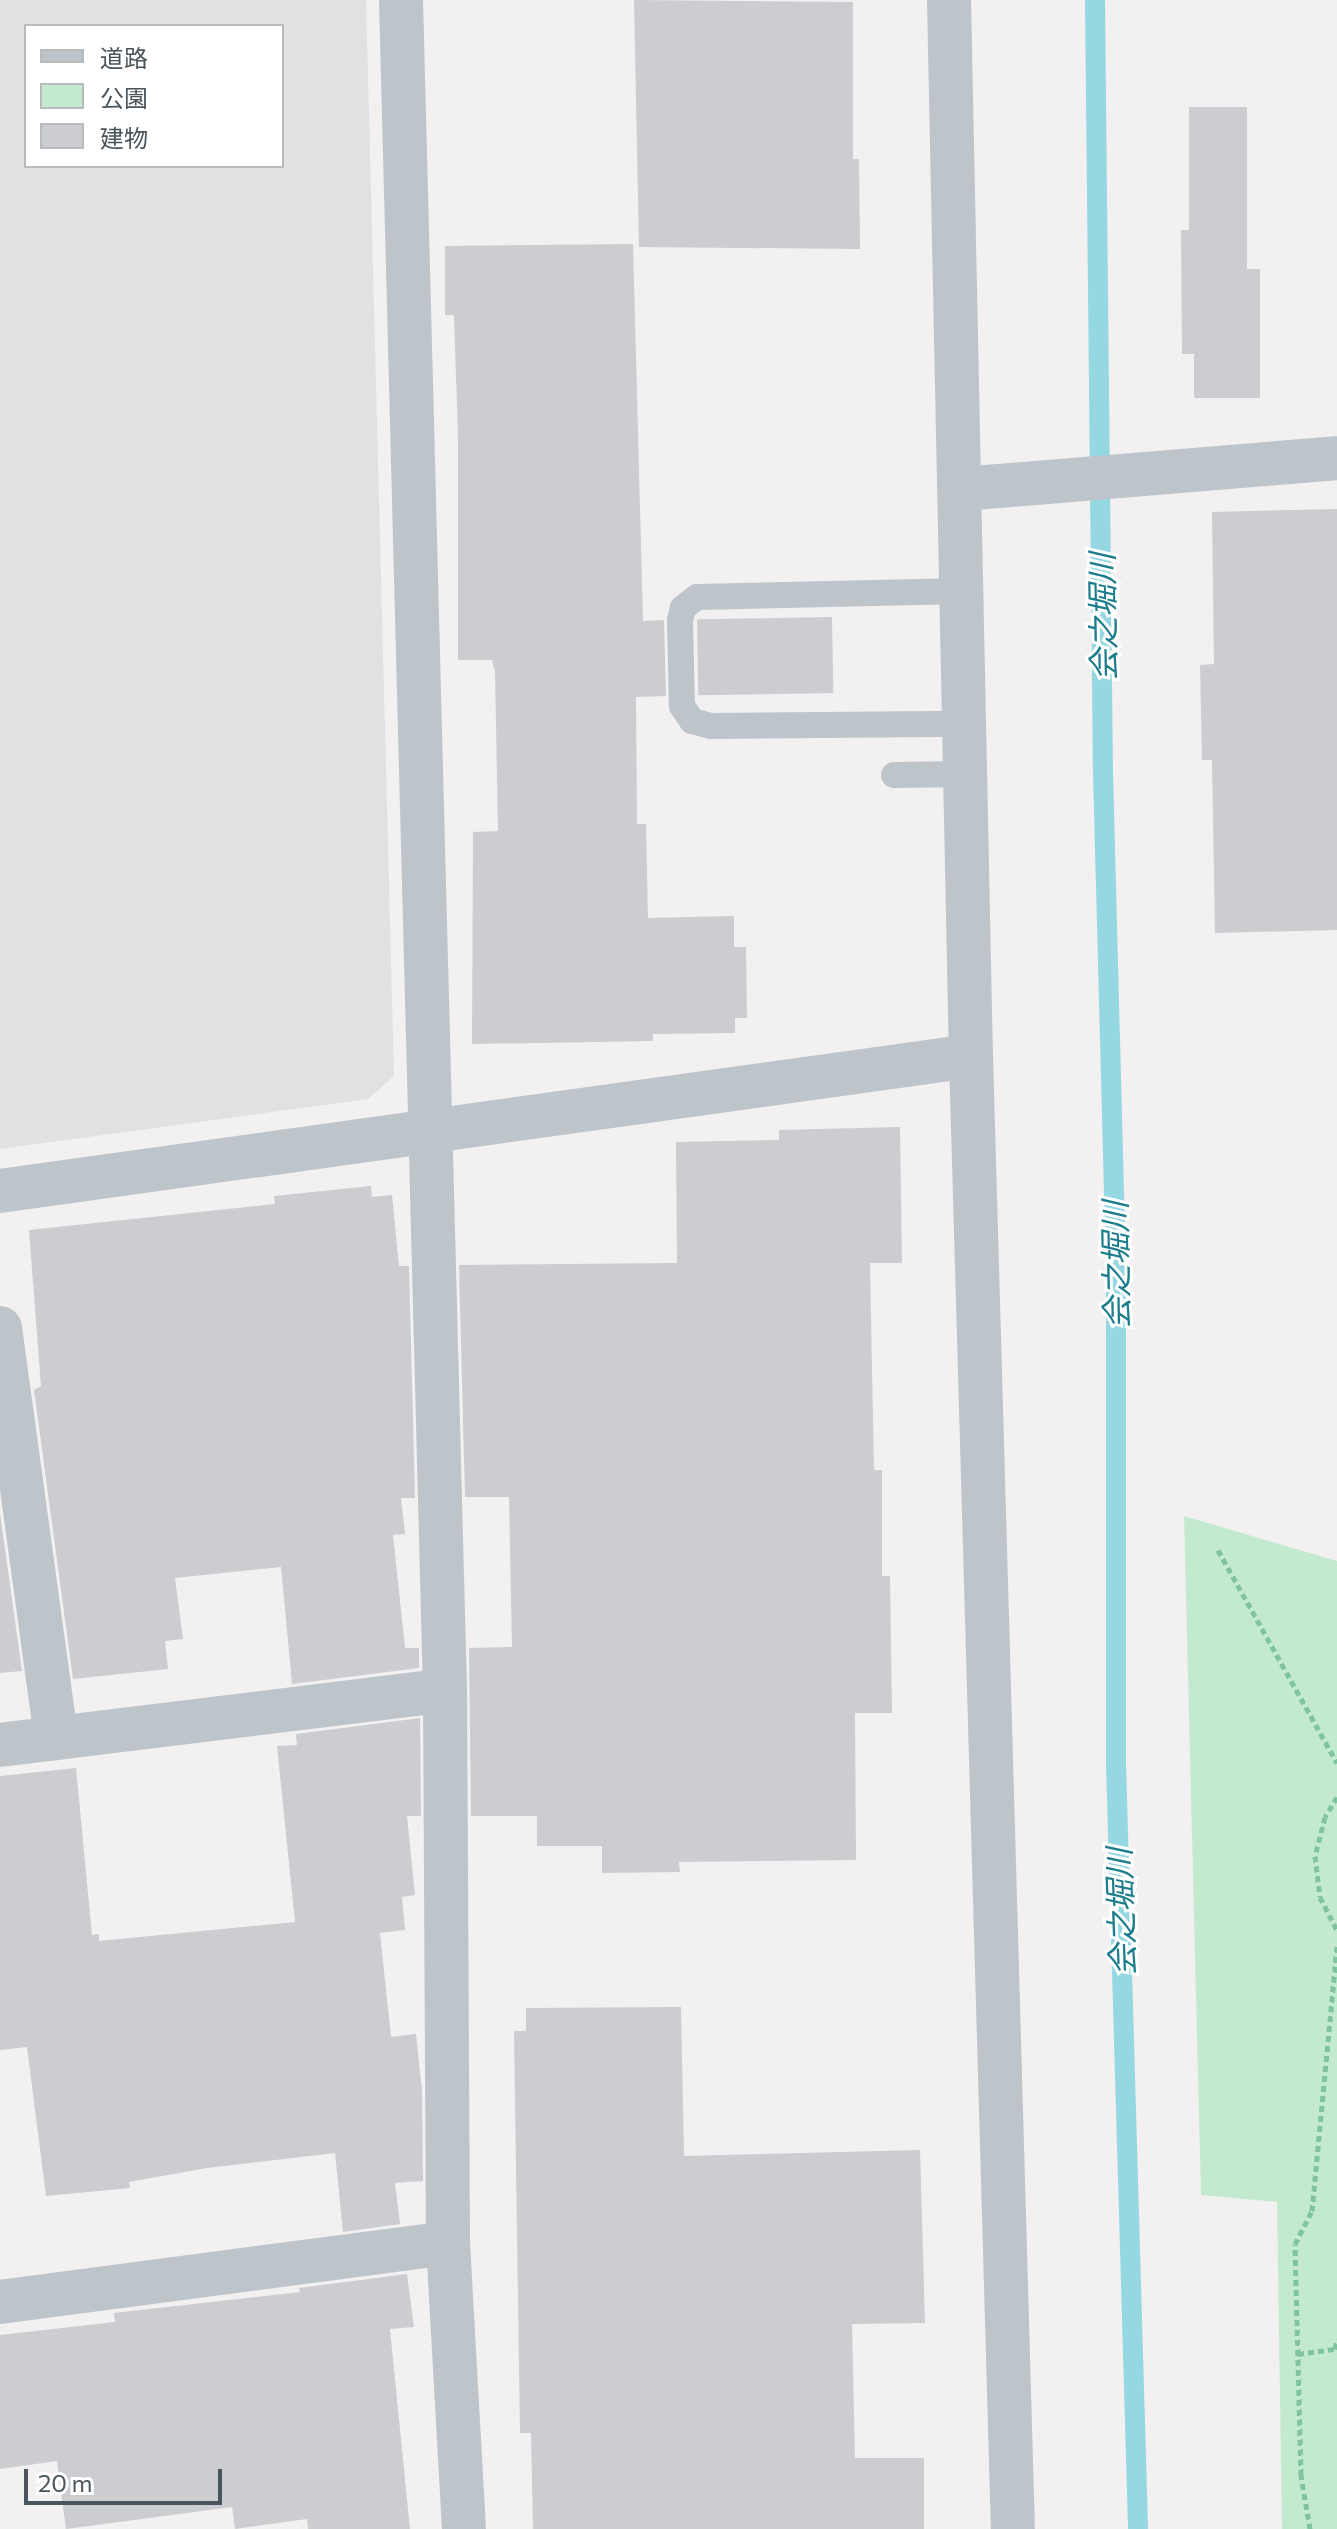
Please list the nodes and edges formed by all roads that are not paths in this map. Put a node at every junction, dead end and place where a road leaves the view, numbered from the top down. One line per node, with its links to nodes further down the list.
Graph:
1 (401, 0): 10 (street)
2 (949, 0): 4 (street)
3 (1337, 458): 4 (street)
4 (962, 489): 5 (street)
5 (964, 591): 6 (street); 6 (lane)
6 (965, 724): 7 (street)
7 (964, 774): 8 (lane); 9 (street)
8 (894, 775)
9 (971, 1056): 10 (street); 19 (street)
10 (432, 1132): 11 (street); 13 (street)
11 (0, 1191)
12 (0, 1328): 14 (street)
13 (445, 1690): 14 (street); 16 (street)
14 (56, 1738): 15 (street)
15 (0, 1745)
16 (448, 2243): 17 (street); 18 (street)
17 (0, 2302)
18 (464, 2529)
19 (1013, 2529)

